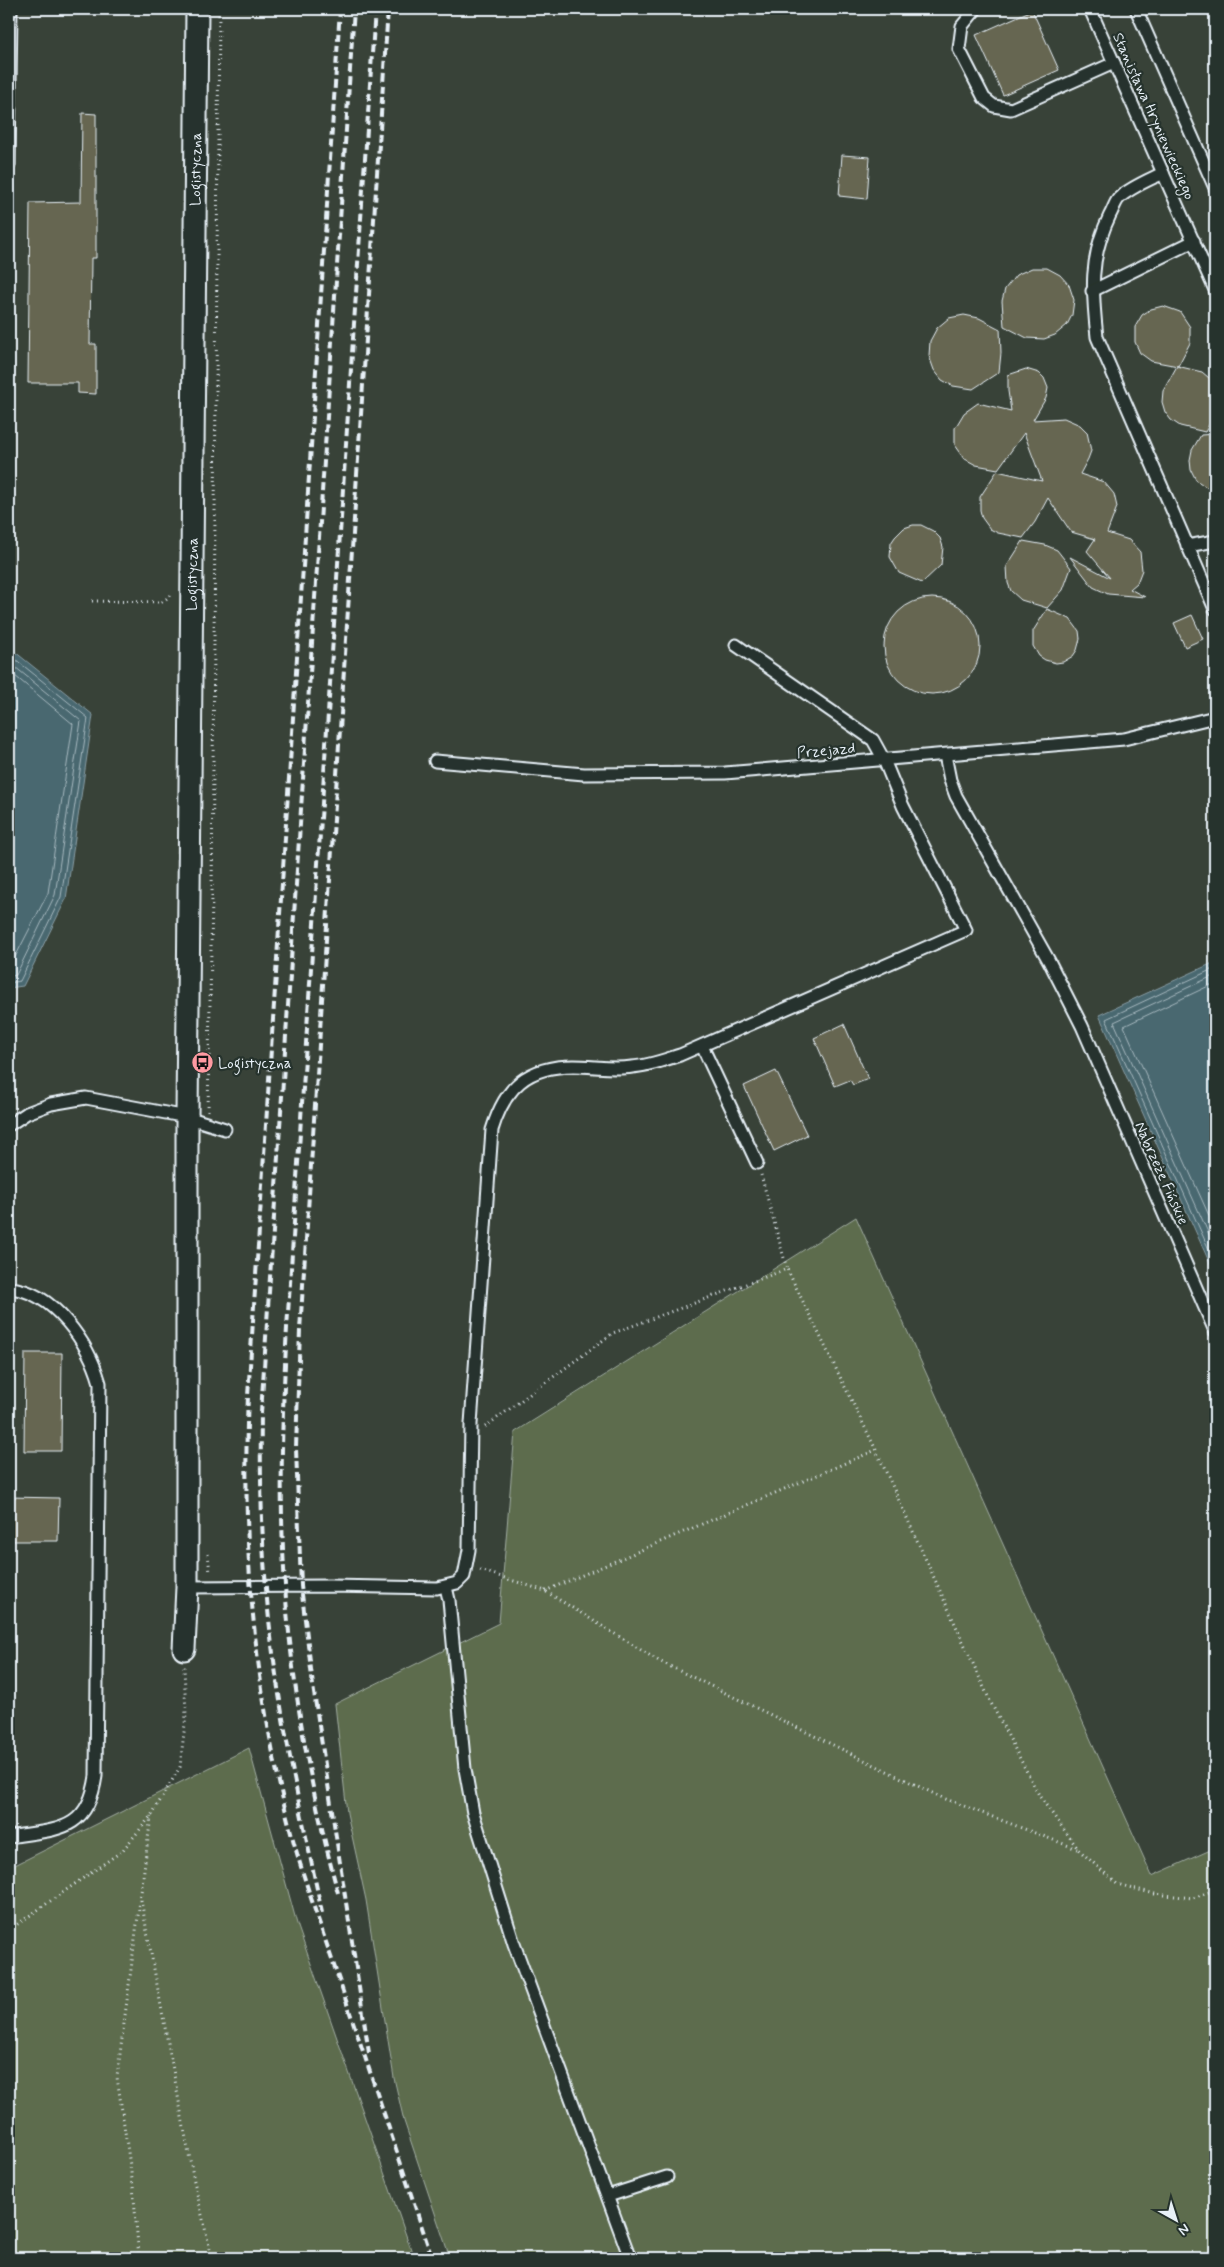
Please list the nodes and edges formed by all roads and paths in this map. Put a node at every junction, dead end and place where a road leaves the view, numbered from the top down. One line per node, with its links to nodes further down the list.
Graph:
1 (11, 9): 8 (lane)
2 (195, 9): 16 (street, Logistyczna)
3 (219, 9): 17 (path)
4 (976, 9): 7 (lane)
5 (1090, 9): 7 (lane, Stanisława Hryniewieckiego)
6 (1136, 9): 10 (lane)
7 (1114, 63): 9 (lane, Stanisława Hryniewieckiego)
8 (9, 165)
9 (1163, 173): 11 (lane, Stanisława Hryniewieckiego); 12 (lane)
10 (1215, 188)
11 (1194, 241): 12 (lane); 13 (lane, Stanisława Hryniewieckiego)
12 (1092, 290): 15 (lane)
13 (1215, 290)
14 (1215, 541): 15 (lane)
15 (1187, 546): 19 (lane)
16 (192, 573): 17 (path); 18 (path); 26 (street, Logistyczna)
17 (214, 573): 27 (path)
18 (92, 601)
19 (1215, 609)
20 (736, 645): 23 (lane)
21 (1215, 717): 22 (lane, Przejazd)
22 (945, 755): 23 (lane, Przejazd); 33 (lane, Nabrzeże Fińskie)
23 (884, 760): 24 (lane, Przejazd); 25 (lane)
24 (435, 762)
25 (702, 1046): 30 (lane); 34 (lane)
26 (187, 1117): 27 (lane); 28 (lane); 37 (street, Logistyczna)
27 (208, 1123): 29 (lane)
28 (9, 1125)
29 (225, 1129)
30 (757, 1163): 31 (path)
31 (787, 1269): 34 (path); 35 (path)
32 (9, 1288): 42 (lane)
33 (1215, 1331)
34 (471, 1438): 36 (lane)
35 (876, 1450): 39 (path); 43 (path)
36 (467, 1566): 38 (lane); 39 (path)
37 (187, 1587): 38 (lane); 40 (street, Logistyczna)
38 (446, 1587): 48 (lane)
39 (545, 1591): 43 (path)
40 (184, 1649): 41 (path)
41 (151, 1816): 45 (path); 46 (path)
42 (9, 1837)
43 (1078, 1850): 44 (path)
44 (1215, 1890)
45 (140, 1897): 49 (path); 50 (path)
46 (9, 1930)
47 (667, 2177): 48 (lane)
48 (608, 2196): 51 (lane)
49 (139, 2258)
50 (212, 2258)
51 (630, 2258)

